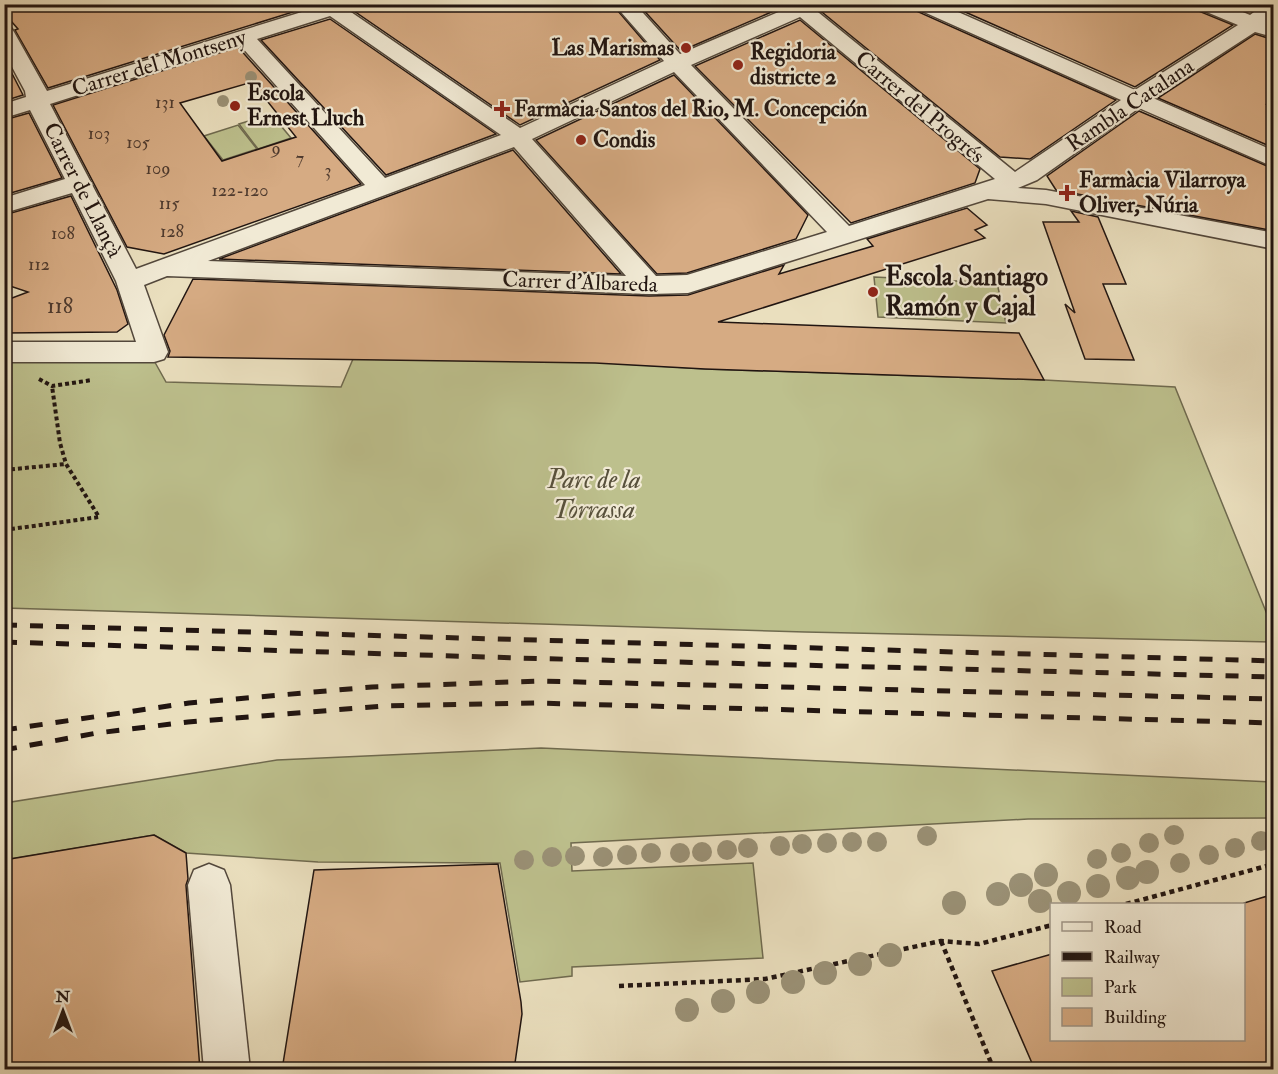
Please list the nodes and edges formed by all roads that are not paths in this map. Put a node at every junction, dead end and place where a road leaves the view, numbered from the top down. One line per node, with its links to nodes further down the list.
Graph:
1 (624, 4): 10 (street)
2 (922, 4): 11 (street)
3 (1204, 4): 6 (street)
4 (336, 6): 9 (street, Carrer del Montseny); 14 (street)
5 (1274, 7): 6 (street, Rambla Catalana)
6 (1252, 23): 8 (street); 11 (street, Rambla Catalana)
7 (4, 32): 12 (street, Carrer de Llançà)
8 (1274, 32)
9 (244, 37): 12 (street, Carrer del Montseny); 18 (street)
10 (676, 63): 14 (street); 16 (street, Carrer del Progrés); 22 (street)
11 (1137, 99): 15 (street); 16 (street, Rambla Catalana)
12 (37, 101): 13 (street, Carrer del Montseny); 17 (street, Carrer de Llançà)
13 (4, 111)
14 (518, 137): 18 (street); 26 (street)
15 (1274, 160)
16 (1020, 178): 19 (street, Rambla Catalana); 20 (street, Carrer del Progrés)
17 (79, 183): 21 (street); 25 (street, Carrer de Llançà)
18 (380, 187): 24 (street)
19 (982, 193): 20 (street); 22 (street, Carrer d'Albareda)
20 (1046, 197): 23 (street)
21 (4, 206)
22 (845, 236): 26 (street, Carrer d'Albareda)
23 (1274, 241)
24 (164, 268): 25 (street); 26 (street, Carrer d'Albareda)
25 (129, 280): 27 (street, Carrer de Llançà)
26 (649, 285)
27 (4, 352)
28 (209, 885): 29 (street)
29 (226, 1070)

